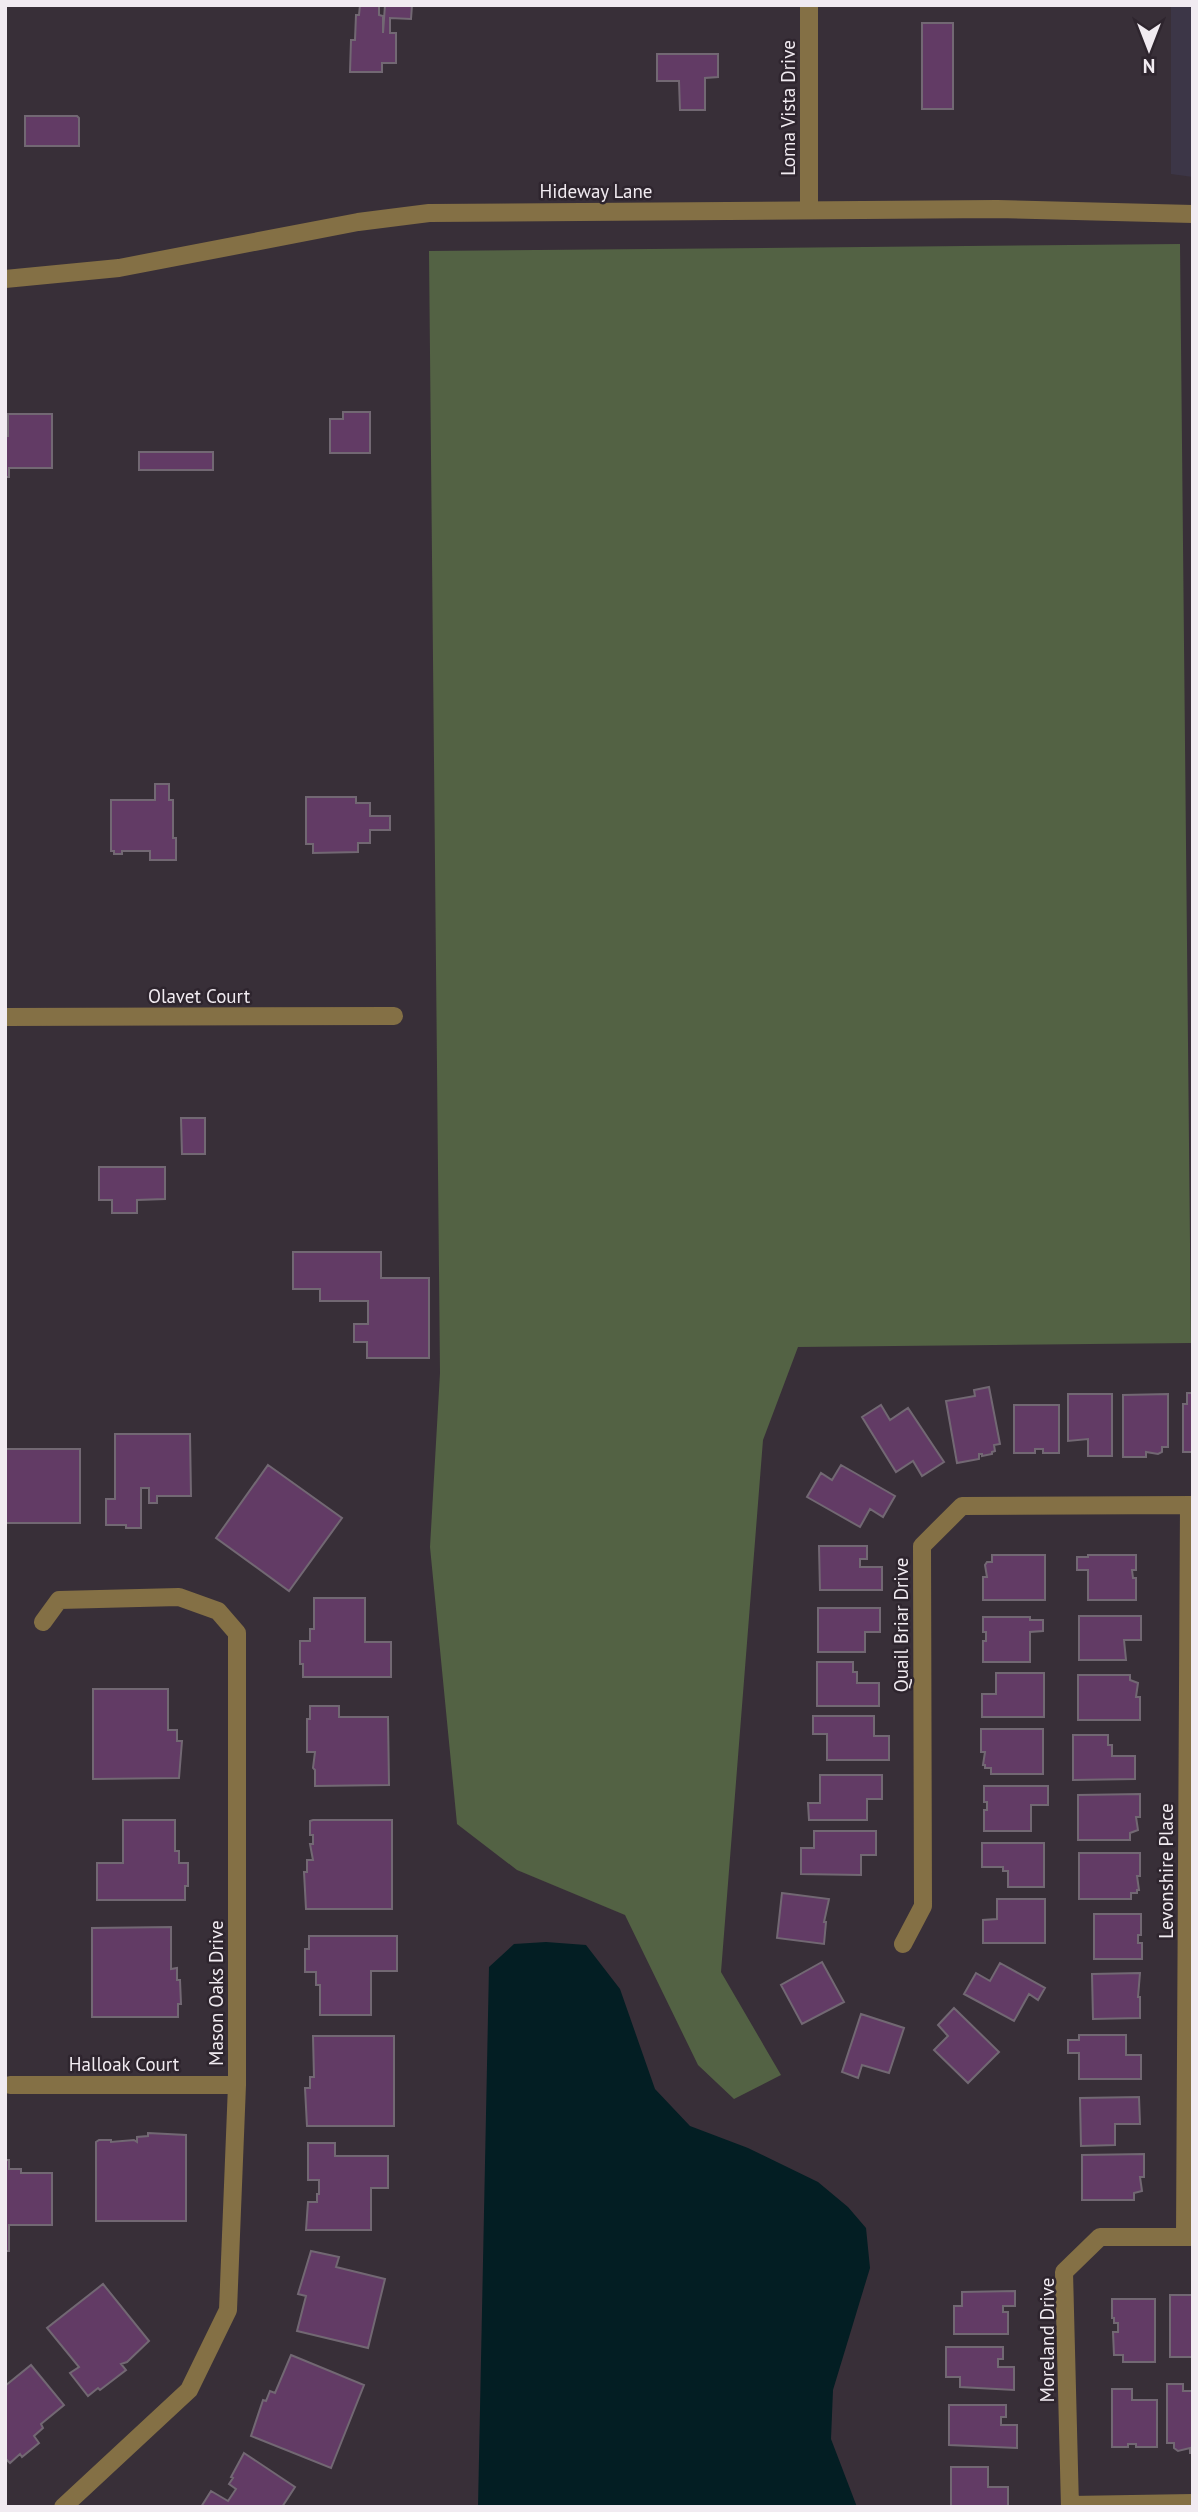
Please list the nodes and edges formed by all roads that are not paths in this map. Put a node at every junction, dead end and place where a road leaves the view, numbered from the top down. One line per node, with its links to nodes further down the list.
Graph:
1 (809, 5): 2 (street, Loma Vista Drive)
2 (809, 210): 3 (street, Hideway Lane); 4 (street, Hideway Lane)
3 (1193, 214)
4 (5, 279)
5 (394, 1016): 6 (street, Olavet Court)
6 (5, 1017)
7 (1191, 1505): 9 (street, Quail Briar Drive); 12 (street, Levonshire Place)
8 (43, 1622): 11 (street, Mason Oaks Drive)
9 (903, 1944)
10 (10, 2084): 11 (street, Halloak Court)
11 (237, 2085): 15 (street, Mason Oaks Drive)
12 (1189, 2237): 14 (street, Moreland Drive)
13 (1193, 2503): 14 (street)
14 (1070, 2506)
15 (63, 2507)

